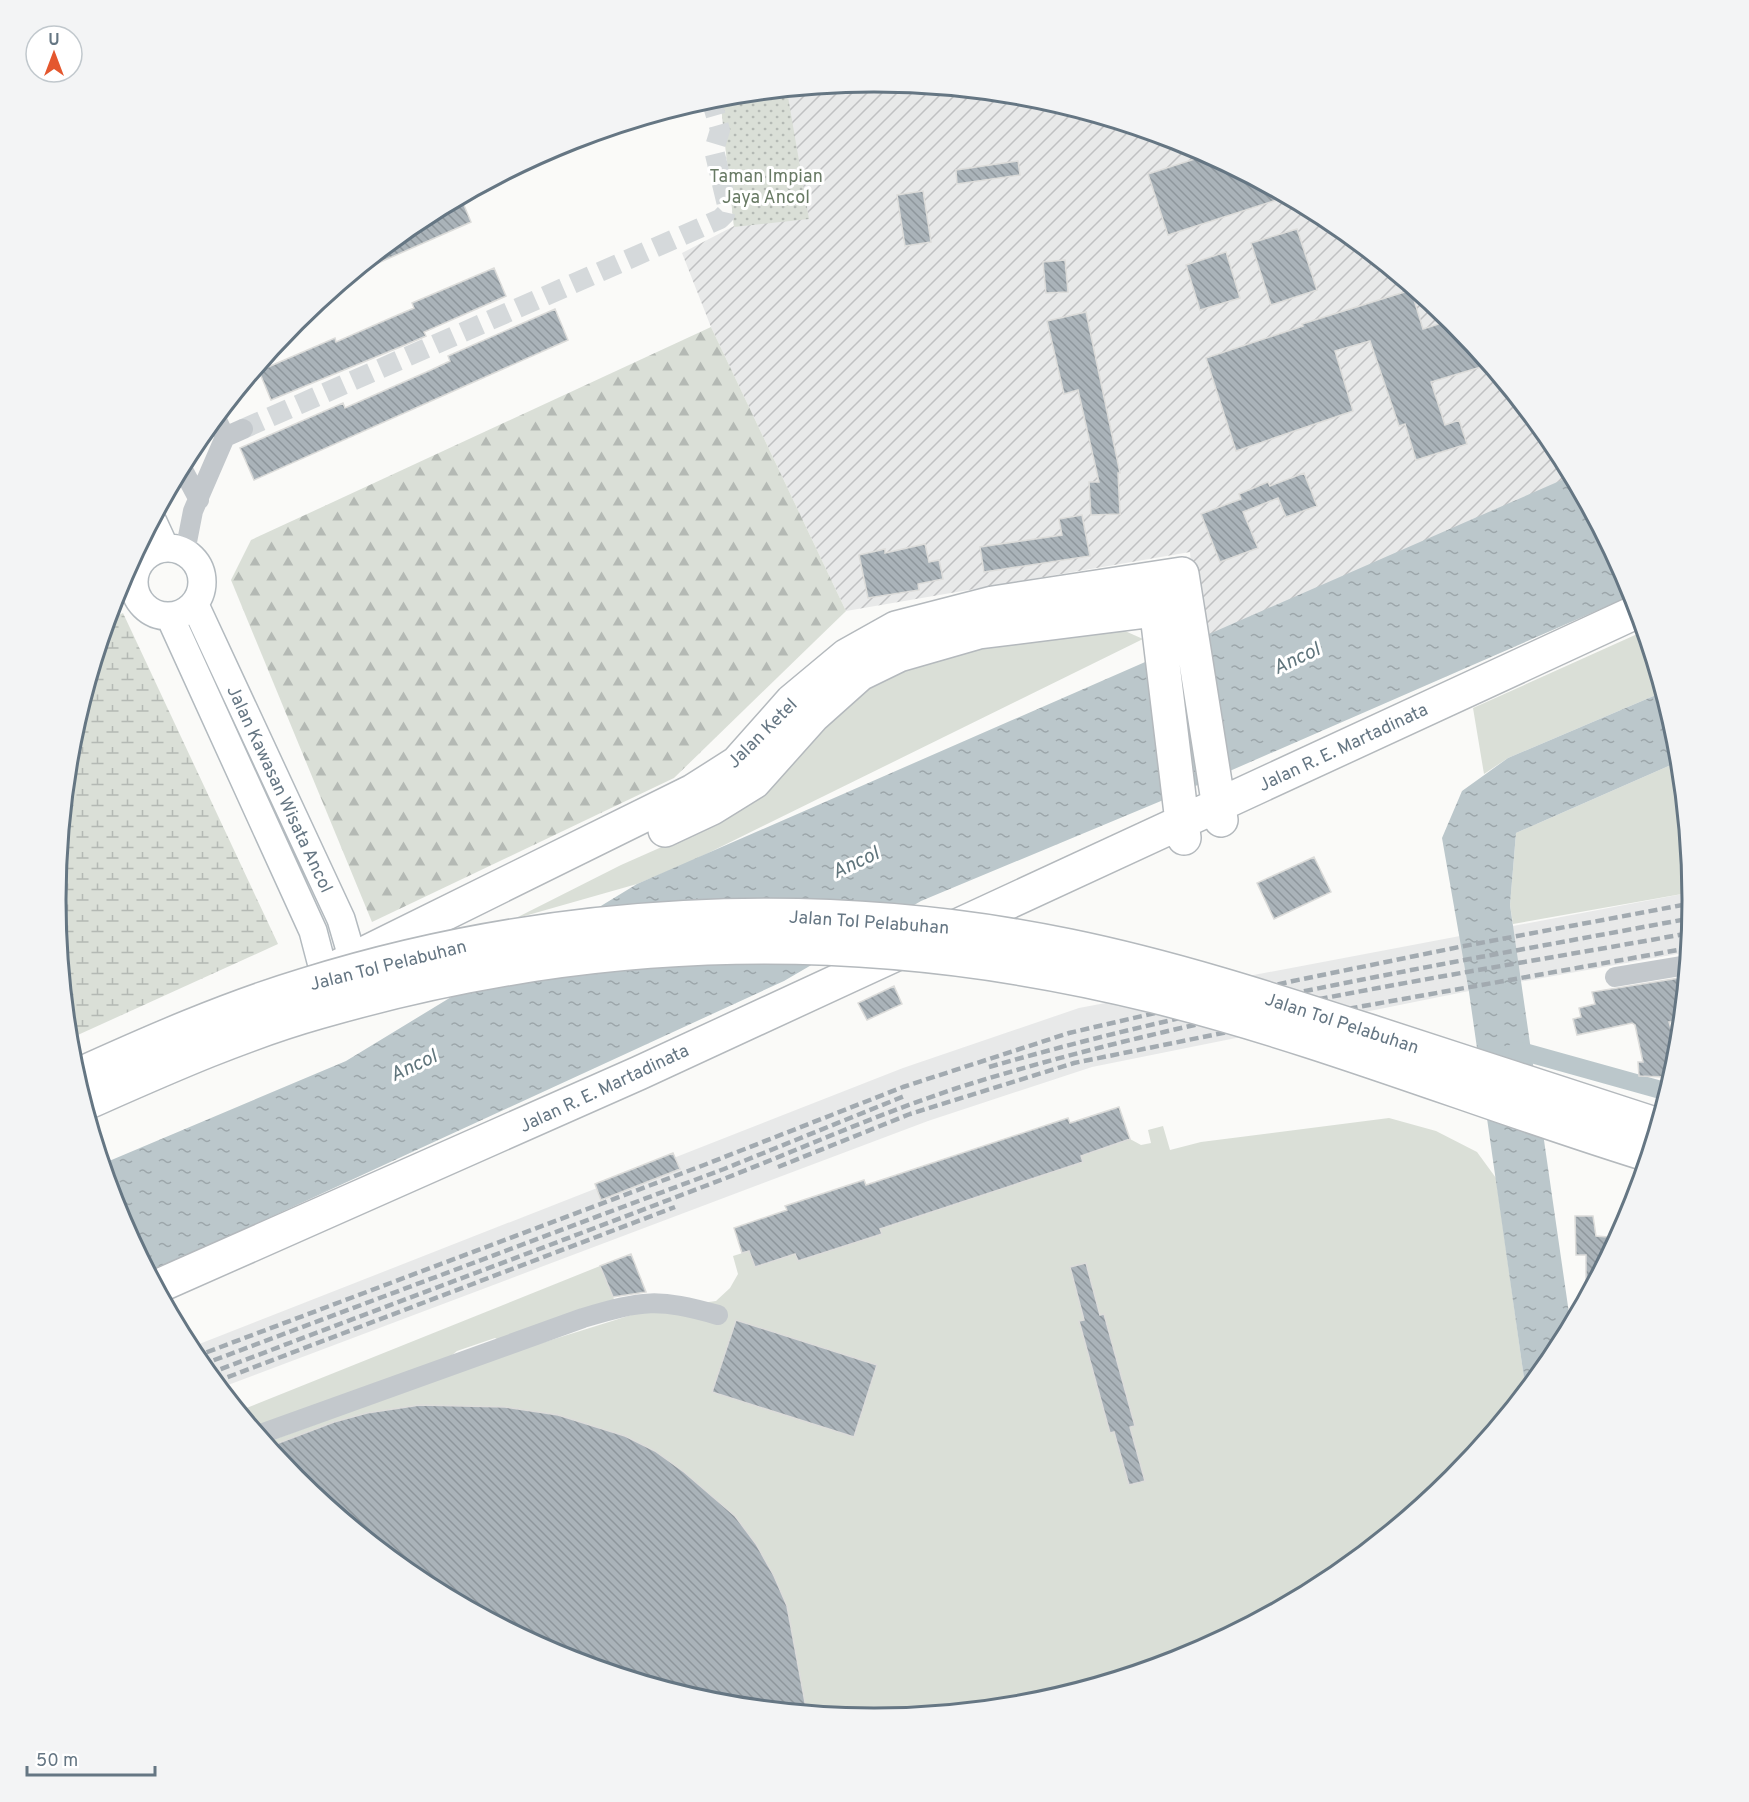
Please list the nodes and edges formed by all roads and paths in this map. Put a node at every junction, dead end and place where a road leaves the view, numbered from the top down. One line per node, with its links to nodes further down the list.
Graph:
1 (220, 427): 3 (street)
2 (243, 429): 3 (street)
3 (225, 437): 5 (street)
4 (187, 477): 5 (street)
5 (199, 500): 7 (street)
6 (155, 532): 7 (street)
7 (158, 552): 8 (street); 10 (street)
8 (137, 571)
9 (127, 593): 13 (street)
10 (195, 605): 13 (street); 18 (street, Jalan Kawasan Wisata Ancol)
11 (1172, 608): 14 (highway, Jalan Ketel); 14 (highway, Jalan Ketel); 16 (highway, Jalan Ketel); 17 (highway, Jalan Ketel)
12 (1630, 615): 16 (highway, Jalan R. E. Martadinata)
13 (170, 617): 21 (street, Jalan Kawasan Wisata Ancol)
14 (938, 629): 18 (highway, Jalan Ketel)
15 (1638, 635): 16 (highway, Jalan R. E. Martadinata)
16 (1218, 804): 17 (highway, Jalan R. E. Martadinata)
17 (1182, 820): 28 (highway, Jalan R. E. Martadinata)
18 (358, 966): 21 (highway, Jalan Ketel)
19 (1680, 966): 20 (street)
20 (1615, 977)
21 (329, 980): 23 (highway); 24 (highway)
22 (85, 1072): 26 (highway, Jalan Tol Pelabuhan, bridge)
23 (87, 1079)
24 (92, 1102)
25 (92, 1103): 27 (highway, Jalan Tol Pelabuhan, bridge)
26 (1651, 1123)
27 (1642, 1153)
28 (163, 1284)
29 (718, 1315): 30 (street)
30 (266, 1432)

